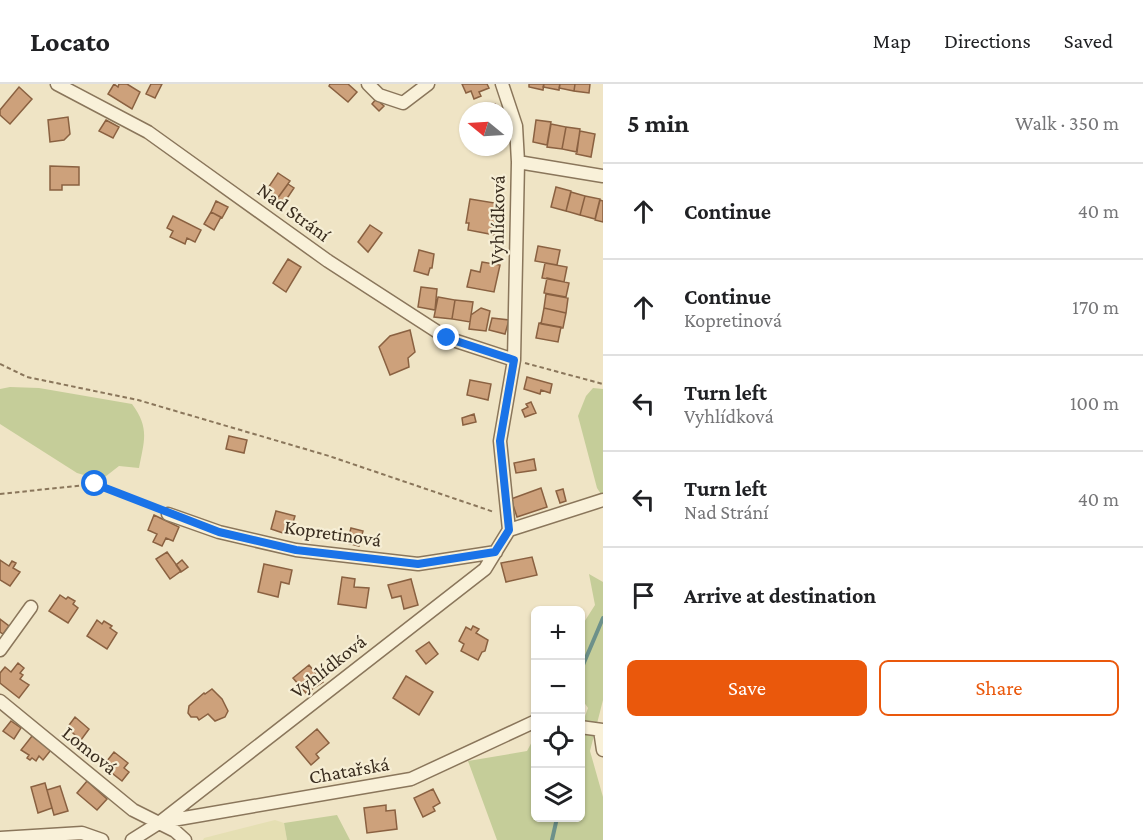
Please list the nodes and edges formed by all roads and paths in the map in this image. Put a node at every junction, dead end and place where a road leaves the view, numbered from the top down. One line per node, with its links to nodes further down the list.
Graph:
1 (57, 84): 7 (street, Nad Strání)
2 (368, 84): 3 (street)
3 (428, 84)
4 (502, 84): 5 (street, Vyhlídková)
5 (518, 162): 6 (street); 7 (street, Vyhlídková)
6 (603, 176)
7 (514, 360): 9 (path); 13 (street, Vyhlídková)
8 (0, 363): 13 (path)
9 (603, 384)
10 (0, 494): 12 (path)
11 (603, 500): 13 (street)
12 (168, 514): 14 (street, Kopretinová)
13 (509, 523): 14 (street, Vyhlídková)
14 (495, 552): 22 (street, Vyhlídková)
15 (31, 607): 16 (street)
16 (0, 650)
17 (0, 701): 22 (street, Lomová)
18 (531, 723): 22 (street, Chatařská)
19 (585, 728): 20 (street)
20 (602, 730): 21 (street)
21 (603, 750)
22 (159, 823): 25 (street, Vyhlídková); 26 (street)
23 (0, 838): 24 (street)
24 (102, 840)
25 (132, 840)
26 (185, 840)

